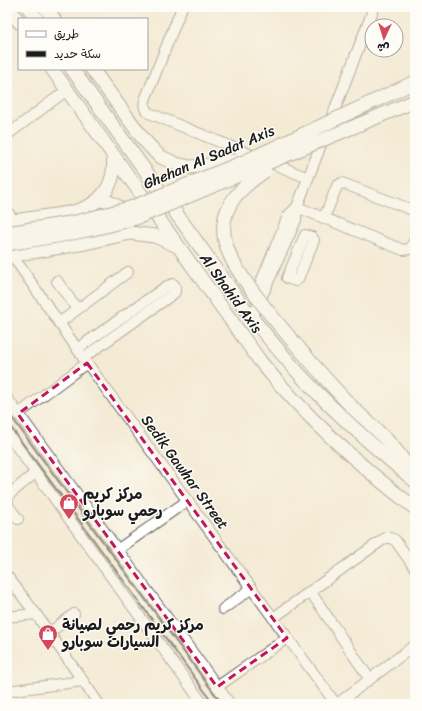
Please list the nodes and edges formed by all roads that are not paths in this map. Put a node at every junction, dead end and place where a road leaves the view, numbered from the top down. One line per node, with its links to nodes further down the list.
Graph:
1 (8, 7): 8 (main road)
2 (28, 7): 6 (main road)
3 (45, 7): 7 (main road)
4 (182, 7): 19 (street)
5 (371, 7): 19 (street)
6 (35, 18)
7 (53, 18)
8 (18, 21)
9 (53, 70): 13 (main road, Al Shahid Axis)
10 (73, 70): 36 (main road, Al Shahid Axis)
11 (93, 70): 18 (main road)
12 (415, 82): 18 (main road, Ghehan Al Sadat Axis, bridge)
13 (67, 90): 15 (street); 16 (main road, Al Shahid Axis)
14 (415, 101): 17 (main road, Ghehan Al Sadat Axis, bridge)
15 (7, 135)
16 (113, 155): 20 (main road); 28 (main road, Al Shahid Axis)
17 (280, 159): 29 (main road, Ghehan Al Sadat Axis, bridge); 43 (main road, bridge)
18 (246, 161): 25 (main road, Ghehan Al Sadat Axis, bridge)
19 (308, 178): 21 (street)
20 (99, 200): 23 (main road); 26 (main road)
21 (297, 207): 24 (street); 31 (street); 36 (street)
22 (415, 211): 24 (street)
23 (9, 218)
24 (324, 218): 27 (street)
25 (7, 233)
26 (130, 233): 28 (main road); 29 (main road)
27 (415, 240)
28 (178, 247): 46 (main road, Al Shahid Axis)
29 (9, 252): 37 (street, Sedik Gawhar Street)
30 (128, 272): 34 (street)
31 (273, 273): 32 (street); 36 (street)
32 (287, 278)
33 (57, 281): 34 (street)
34 (77, 309): 37 (street)
35 (135, 314): 38 (street)
36 (250, 316): 43 (main road, Al Shahid Axis)
37 (59, 323): 38 (street, Sedik Gawhar Street)
38 (83, 357): 40 (street); 45 (street, Sedik Gawhar Street)
39 (7, 398): 40 (street)
40 (18, 414): 48 (street)
41 (7, 433): 42 (street)
42 (35, 473): 44 (street); 65 (street)
43 (415, 481)
44 (7, 500): 47 (street)
45 (187, 501): 48 (street); 51 (street, Sedik Gawhar Street)
46 (415, 508)
47 (18, 519)
48 (117, 550): 63 (street)
49 (415, 568): 52 (street)
50 (7, 576): 54 (street)
51 (252, 588): 53 (street); 57 (street, Sedik Gawhar Street)
52 (310, 591): 57 (street); 61 (street)
53 (223, 609)
54 (36, 614): 56 (street); 58 (street)
55 (74, 614): 58 (street)
56 (7, 617)
57 (273, 618): 59 (street, Sedik Gawhar Street)
58 (49, 633): 62 (street)
59 (287, 638): 63 (street); 68 (street, Sedik Gawhar Street)
60 (415, 645): 61 (street)
61 (369, 678): 68 (street)
62 (83, 681): 64 (street); 66 (street)
63 (217, 687): 67 (street)
64 (7, 691)
65 (200, 703)
66 (99, 704)
67 (230, 704)
68 (337, 704)

